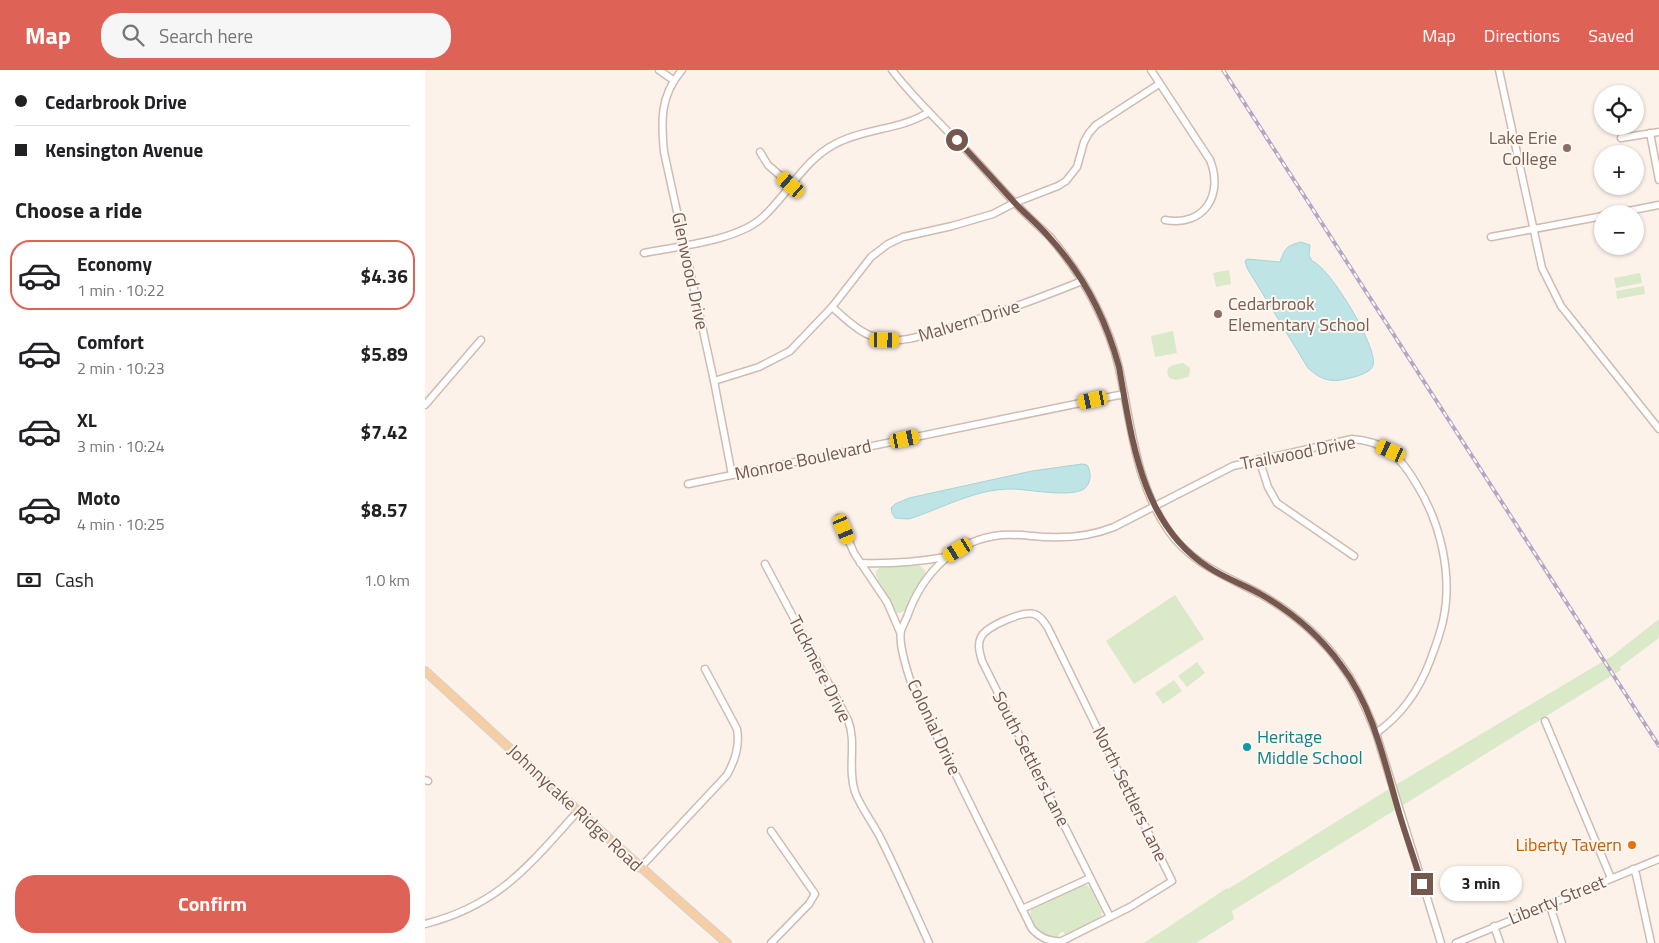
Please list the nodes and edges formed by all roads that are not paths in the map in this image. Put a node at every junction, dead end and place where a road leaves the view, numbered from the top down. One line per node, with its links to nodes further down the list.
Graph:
1 (659, 70): 6 (street)
2 (682, 70): 6 (street, Glenwood Drive)
3 (891, 70): 8 (street)
4 (1151, 70): 7 (street)
5 (1499, 70): 20 (street)
6 (673, 80): 22 (street, Glenwood Drive)
7 (1159, 84): 15 (street); 19 (street)
8 (929, 112): 14 (street); 15 (street)
9 (1659, 132): 10 (street)
10 (1650, 133): 11 (street); 13 (street)
11 (1621, 138)
12 (760, 152): 14 (street)
13 (1659, 180)
14 (791, 185): 22 (street)
15 (1014, 203): 24 (street); 25 (street)
16 (1659, 205): 17 (street)
17 (1644, 208)
18 (1594, 218): 20 (street)
19 (1165, 220)
20 (1534, 229): 21 (street); 30 (street)
21 (1491, 237)
22 (684, 245): 23 (street); 27 (street, Glenwood Drive)
23 (644, 253)
24 (1082, 281): 25 (street, Malvern Drive); 28 (street)
25 (832, 307): 27 (street)
26 (481, 340): 29 (street)
27 (714, 381): 32 (street, Glenwood Drive)
28 (1124, 394): 32 (street, Monroe Boulevard); 34 (street)
29 (425, 405)
30 (1659, 428)
31 (1259, 459): 34 (street, Trailwood Drive); 36 (street); 45 (street, Trailwood Drive)
32 (732, 475): 33 (street, Monroe Boulevard)
33 (688, 484)
34 (1155, 507): 37 (street); 45 (street)
35 (839, 518): 38 (street, Colonial Drive)
36 (1354, 556)
37 (947, 557): 38 (street); 41 (street)
38 (860, 563): 41 (street, Colonial Drive)
39 (765, 564): 61 (street, Tuckmere Drive)
40 (1018, 616): 51 (street, South Settlers Lane); 55 (street, North Settlers Lane)
41 (901, 632): 54 (street, Colonial Drive)
42 (705, 669): 49 (street)
43 (425, 671): 46 (main road, Johnnycake Ridge Road)
44 (1545, 721): 52 (street)
45 (1376, 733): 62 (street)
46 (579, 810): 49 (main road, Johnnycake Ridge Road); 56 (street)
47 (771, 831): 60 (street)
48 (1659, 859): 50 (street, Liberty Street)
49 (640, 868): 59 (main road, Johnnycake Ridge Road)
50 (1633, 869): 52 (street, Liberty Street); 66 (street)
51 (1090, 878): 54 (street); 55 (street, South Settlers Lane)
52 (1611, 878): 53 (street, Liberty Street)
53 (1549, 903): 57 (street, Liberty Street); 65 (street)
54 (1022, 909): 58 (street, Colonial Drive)
55 (1110, 918): 58 (street, North Settlers Lane)
56 (425, 924)
57 (1494, 926): 63 (street, Liberty Street); 64 (street)
58 (1062, 942)
59 (727, 943)
60 (771, 943)
61 (929, 943)
62 (1441, 943)
63 (1456, 943)
64 (1499, 943)
65 (1562, 943)
66 (1651, 943)

